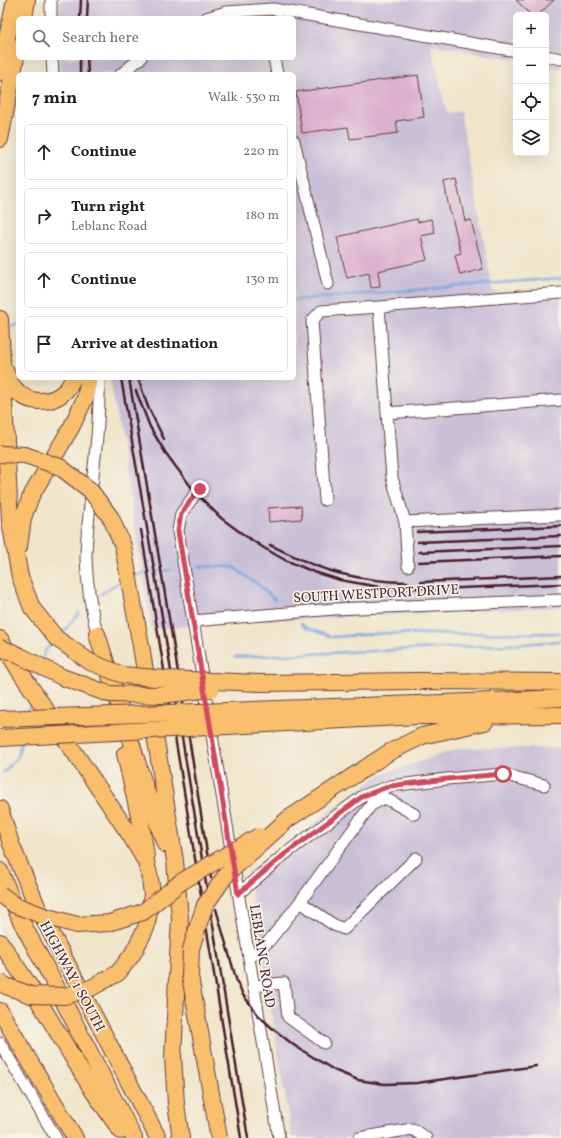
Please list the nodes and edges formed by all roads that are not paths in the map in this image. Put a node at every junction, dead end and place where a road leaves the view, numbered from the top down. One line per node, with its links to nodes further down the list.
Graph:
1 (15, 0): 9 (highway)
2 (27, 0): 5 (highway)
3 (51, 0): 6 (street)
4 (267, 14): 7 (street); 8 (street)
5 (24, 16)
6 (51, 16)
7 (213, 16)
8 (513, 50)
9 (7, 54): 15 (highway); 19 (highway)
10 (549, 57): 11 (street)
11 (561, 59)
12 (52, 60): 16 (street)
13 (138, 60): 17 (street)
14 (274, 60): 18 (street)
15 (0, 72)
16 (53, 72)
17 (124, 72)
18 (277, 72)
19 (0, 139)
20 (296, 149): 21 (street)
21 (328, 284)
22 (561, 293): 23 (street)
23 (379, 307): 30 (street); 33 (street)
24 (0, 319): 25 (highway)
25 (3, 365): 26 (highway); 31 (highway)
26 (72, 380)
27 (89, 380): 37 (highway)
28 (99, 380): 40 (street)
29 (561, 400): 30 (street)
30 (387, 413): 35 (street)
31 (3, 447): 37 (highway); 63 (highway, bridge)
32 (200, 489): 39 (street, LEBLANC ROAD)
33 (325, 500)
34 (561, 515): 35 (street)
35 (405, 522): 36 (street)
36 (408, 566)
37 (20, 577): 44 (highway, bridge)
38 (561, 600): 39 (street, SOUTH WESTPORT DRIVE)
39 (193, 621): 61 (street, LEBLANC ROAD)
40 (97, 634): 58 (highway); 63 (highway)
41 (0, 639): 58 (highway)
42 (0, 648): 44 (highway, bridge)
43 (561, 682): 44 (highway)
44 (260, 683)
45 (561, 698): 46 (highway)
46 (419, 710): 47 (highway); 49 (highway, bridge); 50 (highway, bridge)
47 (518, 715): 48 (highway); 56 (highway, bridge)
48 (561, 715)
49 (0, 719)
50 (0, 738)
51 (544, 786): 52 (street)
52 (363, 796): 53 (street); 61 (street)
53 (371, 805): 55 (street); 62 (street)
54 (0, 809): 75 (highway, HIGHWAY 1 SOUTH)
55 (414, 814)
56 (288, 819): 60 (highway, bridge); 77 (highway, bridge)
57 (416, 858): 62 (street)
58 (146, 862): 66 (highway, bridge)
59 (0, 871): 74 (highway, HIGHWAY 1 SOUTH)
60 (0, 894)
61 (238, 894): 65 (street, LEBLANC ROAD)
62 (300, 902): 65 (street)
63 (180, 918): 76 (highway)
64 (0, 942): 73 (highway)
65 (249, 958): 67 (street, LEBLANC ROAD)
66 (0, 982)
67 (253, 986): 70 (street); 78 (street, LEBLANC ROAD)
68 (0, 1012): 71 (highway)
69 (0, 1043): 72 (street)
70 (324, 1043)
71 (72, 1132)
72 (56, 1138)
73 (126, 1138)
74 (134, 1138)
75 (158, 1138)
76 (181, 1138)
77 (219, 1138)
78 (279, 1138)
79 (359, 1138): 80 (street)
80 (426, 1138)

